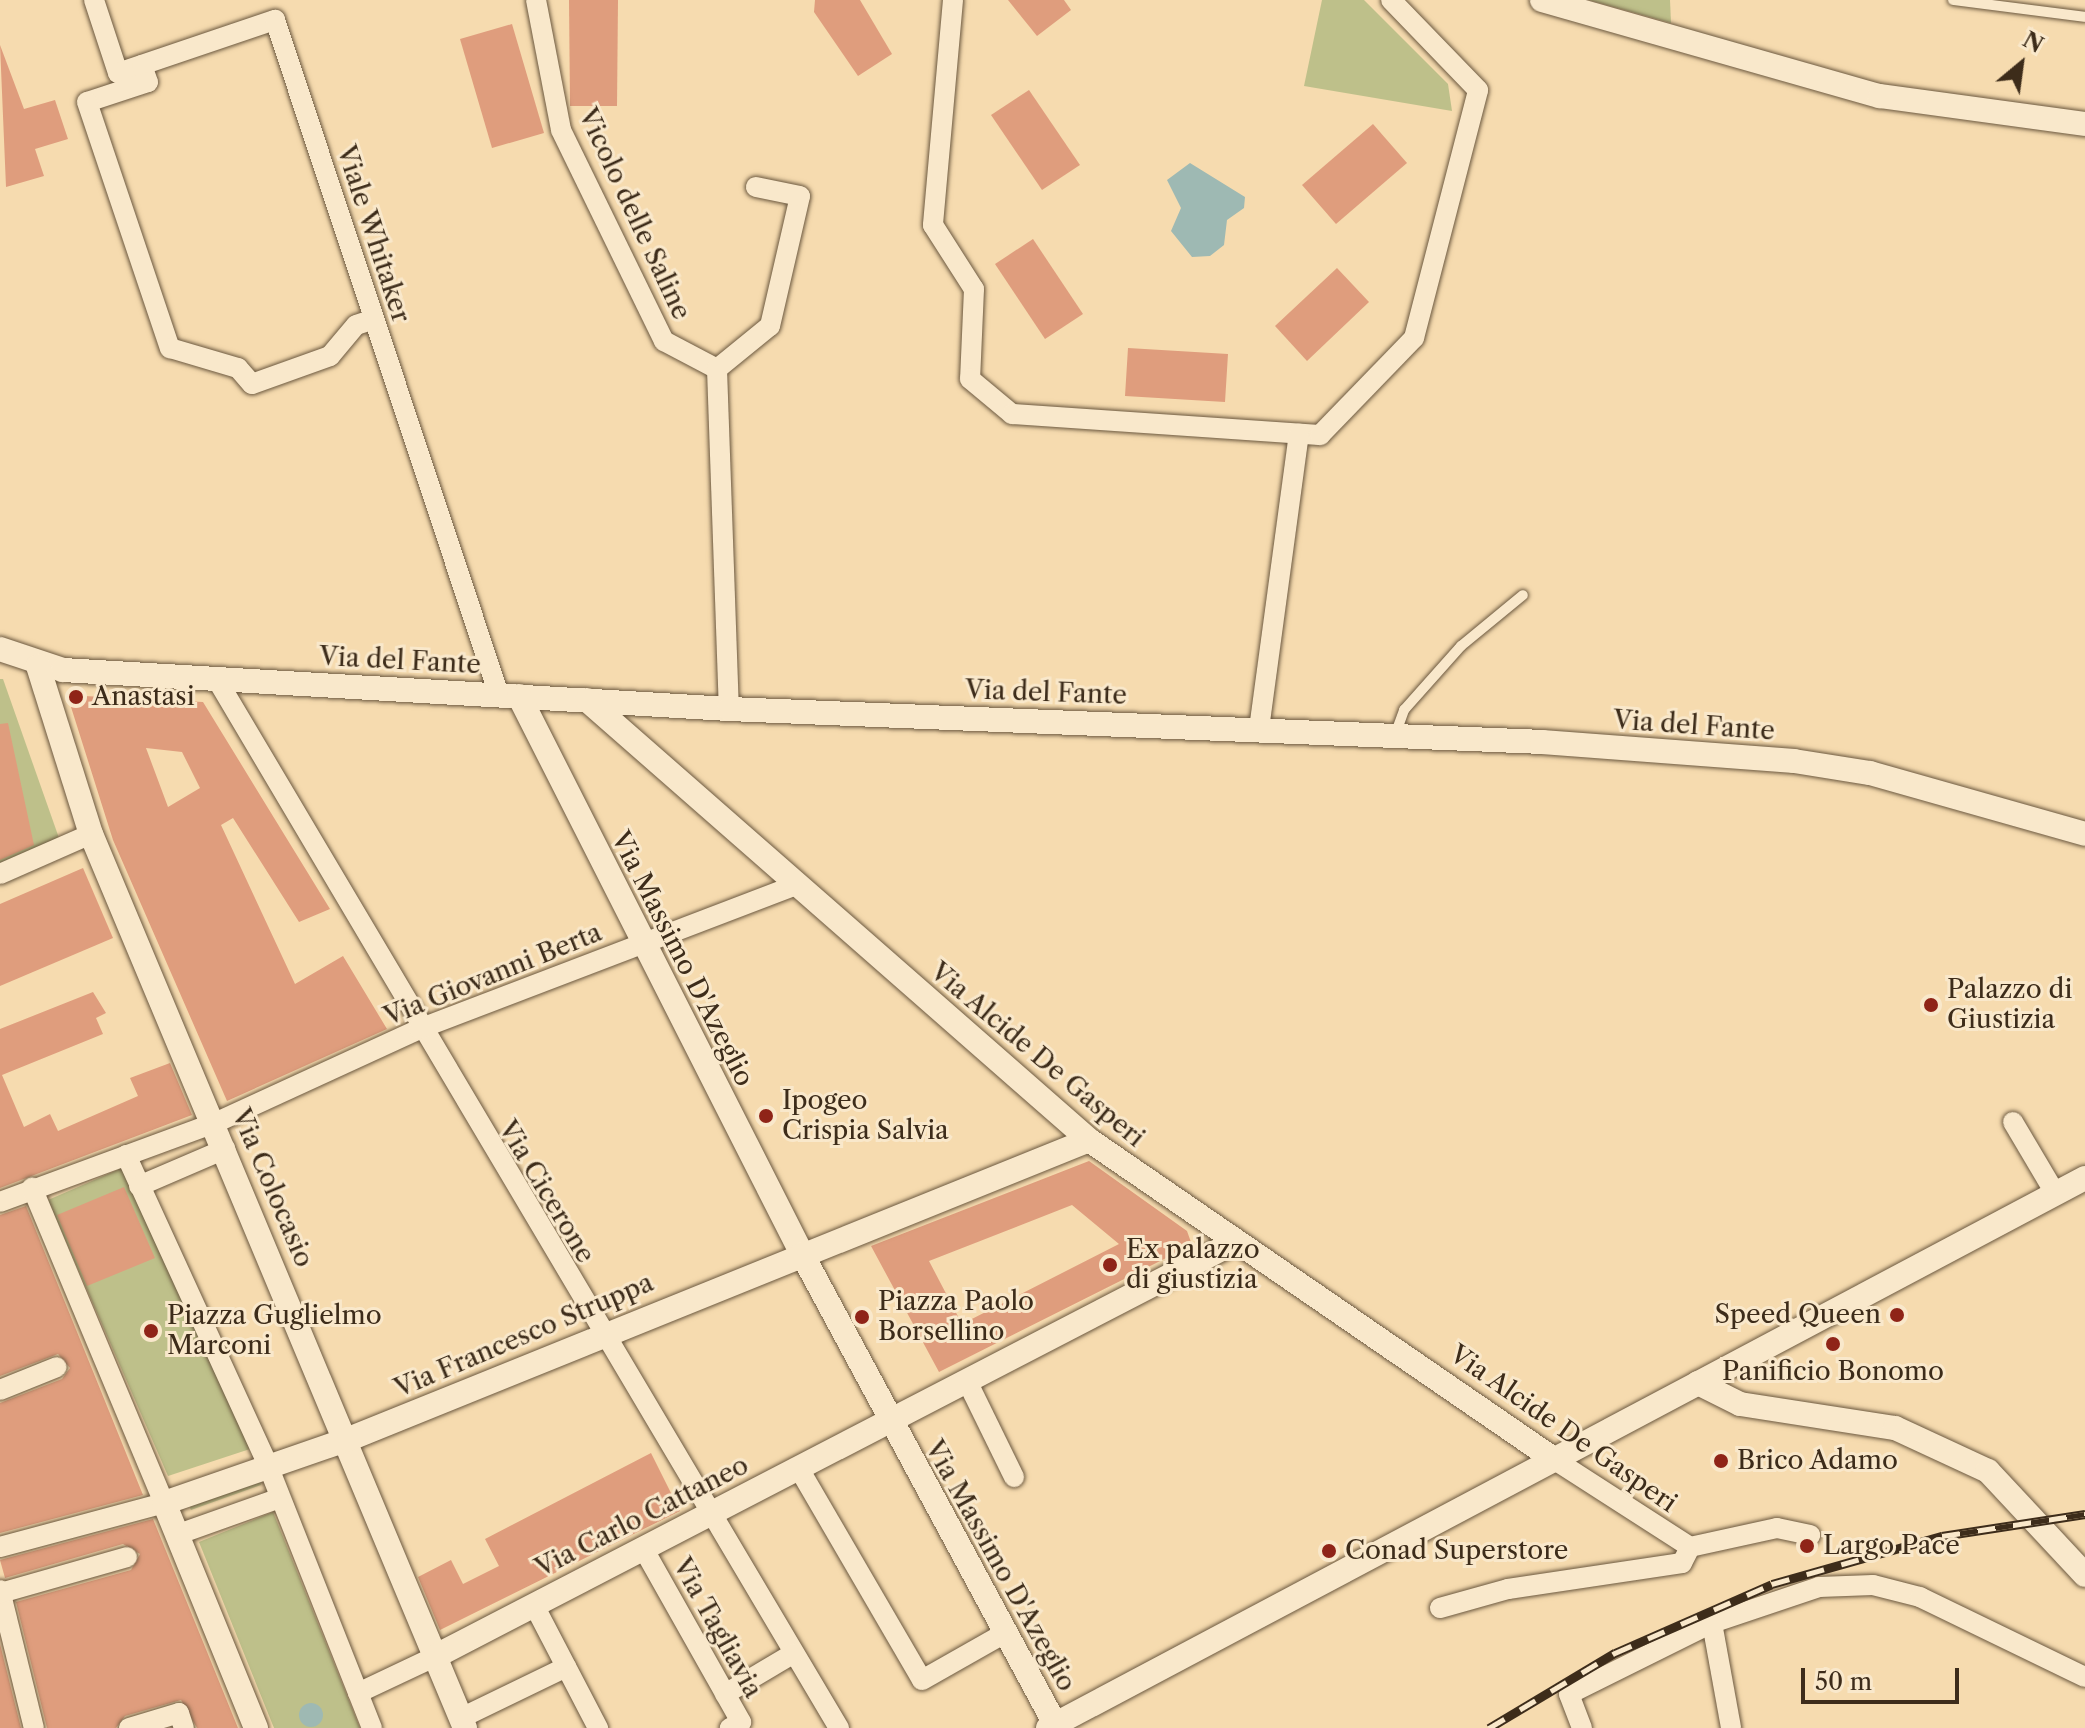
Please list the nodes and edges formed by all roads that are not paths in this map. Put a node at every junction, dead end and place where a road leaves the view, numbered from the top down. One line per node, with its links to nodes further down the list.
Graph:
1 (94, 0): 8 (street)
2 (536, 0): 12 (street, Vicolo delle Saline)
3 (953, 0): 13 (street)
4 (1391, 0): 13 (street)
5 (1542, 0): 9 (street)
6 (1953, 0): 7 (lane)
7 (2085, 17)
8 (142, 65): 11 (street, Viale Whitaker); 11 (street)
9 (2085, 124)
10 (756, 187): 12 (street)
11 (374, 319): 18 (street, Viale Whitaker)
12 (717, 369): 20 (street)
13 (1299, 434): 21 (street)
14 (1523, 595): 22 (lane)
15 (0, 649): 16 (street, Via del Fante)
16 (38, 666): 17 (street, Via del Fante); 23 (street, Via Colocasio)
17 (216, 678): 18 (street, Via del Fante); 28 (street, Via Cicerone)
18 (509, 696): 19 (street, Via del Fante); 27 (street, Via Massimo D'Azeglio)
19 (587, 700): 20 (street, Via del Fante); 26 (street, Via Alcide De Gasperi)
20 (729, 709): 21 (street, Via del Fante)
21 (1259, 729): 22 (street, Via del Fante)
22 (1395, 735): 24 (street, Via del Fante)
23 (91, 834): 25 (street); 30 (street, Via Colocasio)
24 (2085, 834)
25 (0, 874)
26 (794, 886): 27 (street, Via Giovanni Berta); 31 (street, Via Alcide De Gasperi)
27 (641, 944): 28 (street, Via Giovanni Berta); 40 (street, Via Massimo D'Azeglio)
28 (419, 1029): 30 (street, Via Giovanni Berta); 41 (street, Via Cicerone)
29 (2013, 1122): 37 (street)
30 (215, 1123): 32 (street, Via Colocasio); 33 (street, Via Giovanni Berta)
31 (1089, 1140): 39 (street, Via Alcide De Gasperi); 40 (street, Via Francesco Struppa)
32 (225, 1149): 35 (street); 47 (street, Via Colocasio)
33 (126, 1155): 35 (street); 36 (street, Via Giovanni Berta)
34 (2085, 1178): 37 (street)
35 (139, 1186): 50 (street)
36 (32, 1188): 38 (street, Via Giovanni Berta); 54 (street)
37 (2055, 1193): 43 (street)
38 (0, 1202)
39 (1235, 1242): 44 (street); 49 (street, Via Alcide De Gasperi)
40 (795, 1254): 41 (street, Via Francesco Struppa); 46 (street, Via Massimo D'Azeglio)
41 (599, 1332): 47 (street, Via Francesco Struppa); 55 (street, Via Cicerone)
42 (57, 1367): 45 (street)
43 (1698, 1383): 48 (street); 49 (street)
44 (958, 1386): 46 (street, Via Carlo Cattaneo); 52 (street)
45 (0, 1390)
46 (887, 1428): 51 (street, Via Carlo Cattaneo); 68 (street, Via Massimo D'Azeglio)
47 (349, 1439): 50 (street, Via Francesco Struppa); 70 (street, Via Colocasio)
48 (1958, 1457): 62 (street); 63 (street)
49 (1555, 1460): 59 (street, Via Alcide De Gasperi); 76 (street)
50 (277, 1465): 53 (street); 54 (street, Via Francesco Struppa)
51 (798, 1467): 55 (street, Via Carlo Cattaneo); 68 (street)
52 (1014, 1477)
53 (280, 1498): 56 (street); 73 (street)
54 (156, 1505): 56 (street); 58 (street)
55 (711, 1513): 60 (street, Via Carlo Cattaneo); 69 (street, Via Cicerone)
56 (176, 1535): 80 (street)
57 (1810, 1535): 59 (street, Via Alcide De Gasperi)
58 (0, 1547)
59 (1690, 1547): 66 (street)
60 (643, 1548): 65 (street, Via Carlo Cattaneo); 74 (street, Via Tagliavia)
61 (127, 1557): 64 (street)
62 (2085, 1575)
63 (2085, 1587)
64 (0, 1592): 77 (street)
65 (534, 1605): 70 (street, Via Carlo Cattaneo); 71 (street)
66 (1440, 1608)
67 (1712, 1623): 72 (street); 85 (street); 86 (street)
68 (1005, 1633): 76 (street, Via Massimo D'Azeglio)
69 (794, 1653): 74 (street); 84 (street, Via Cicerone)
70 (434, 1657): 73 (street); 75 (street, Via Colocasio)
71 (566, 1667): 75 (street); 82 (street)
72 (2085, 1677)
73 (358, 1693): 81 (street)
74 (725, 1694): 83 (street, Via Tagliavia)
75 (463, 1723)
76 (1051, 1726)
77 (34, 1728)
78 (129, 1728): 79 (street)
79 (184, 1728)
80 (256, 1728)
81 (372, 1728)
82 (598, 1728)
83 (730, 1728)
84 (839, 1728)
85 (1582, 1728)
86 (1731, 1728)

